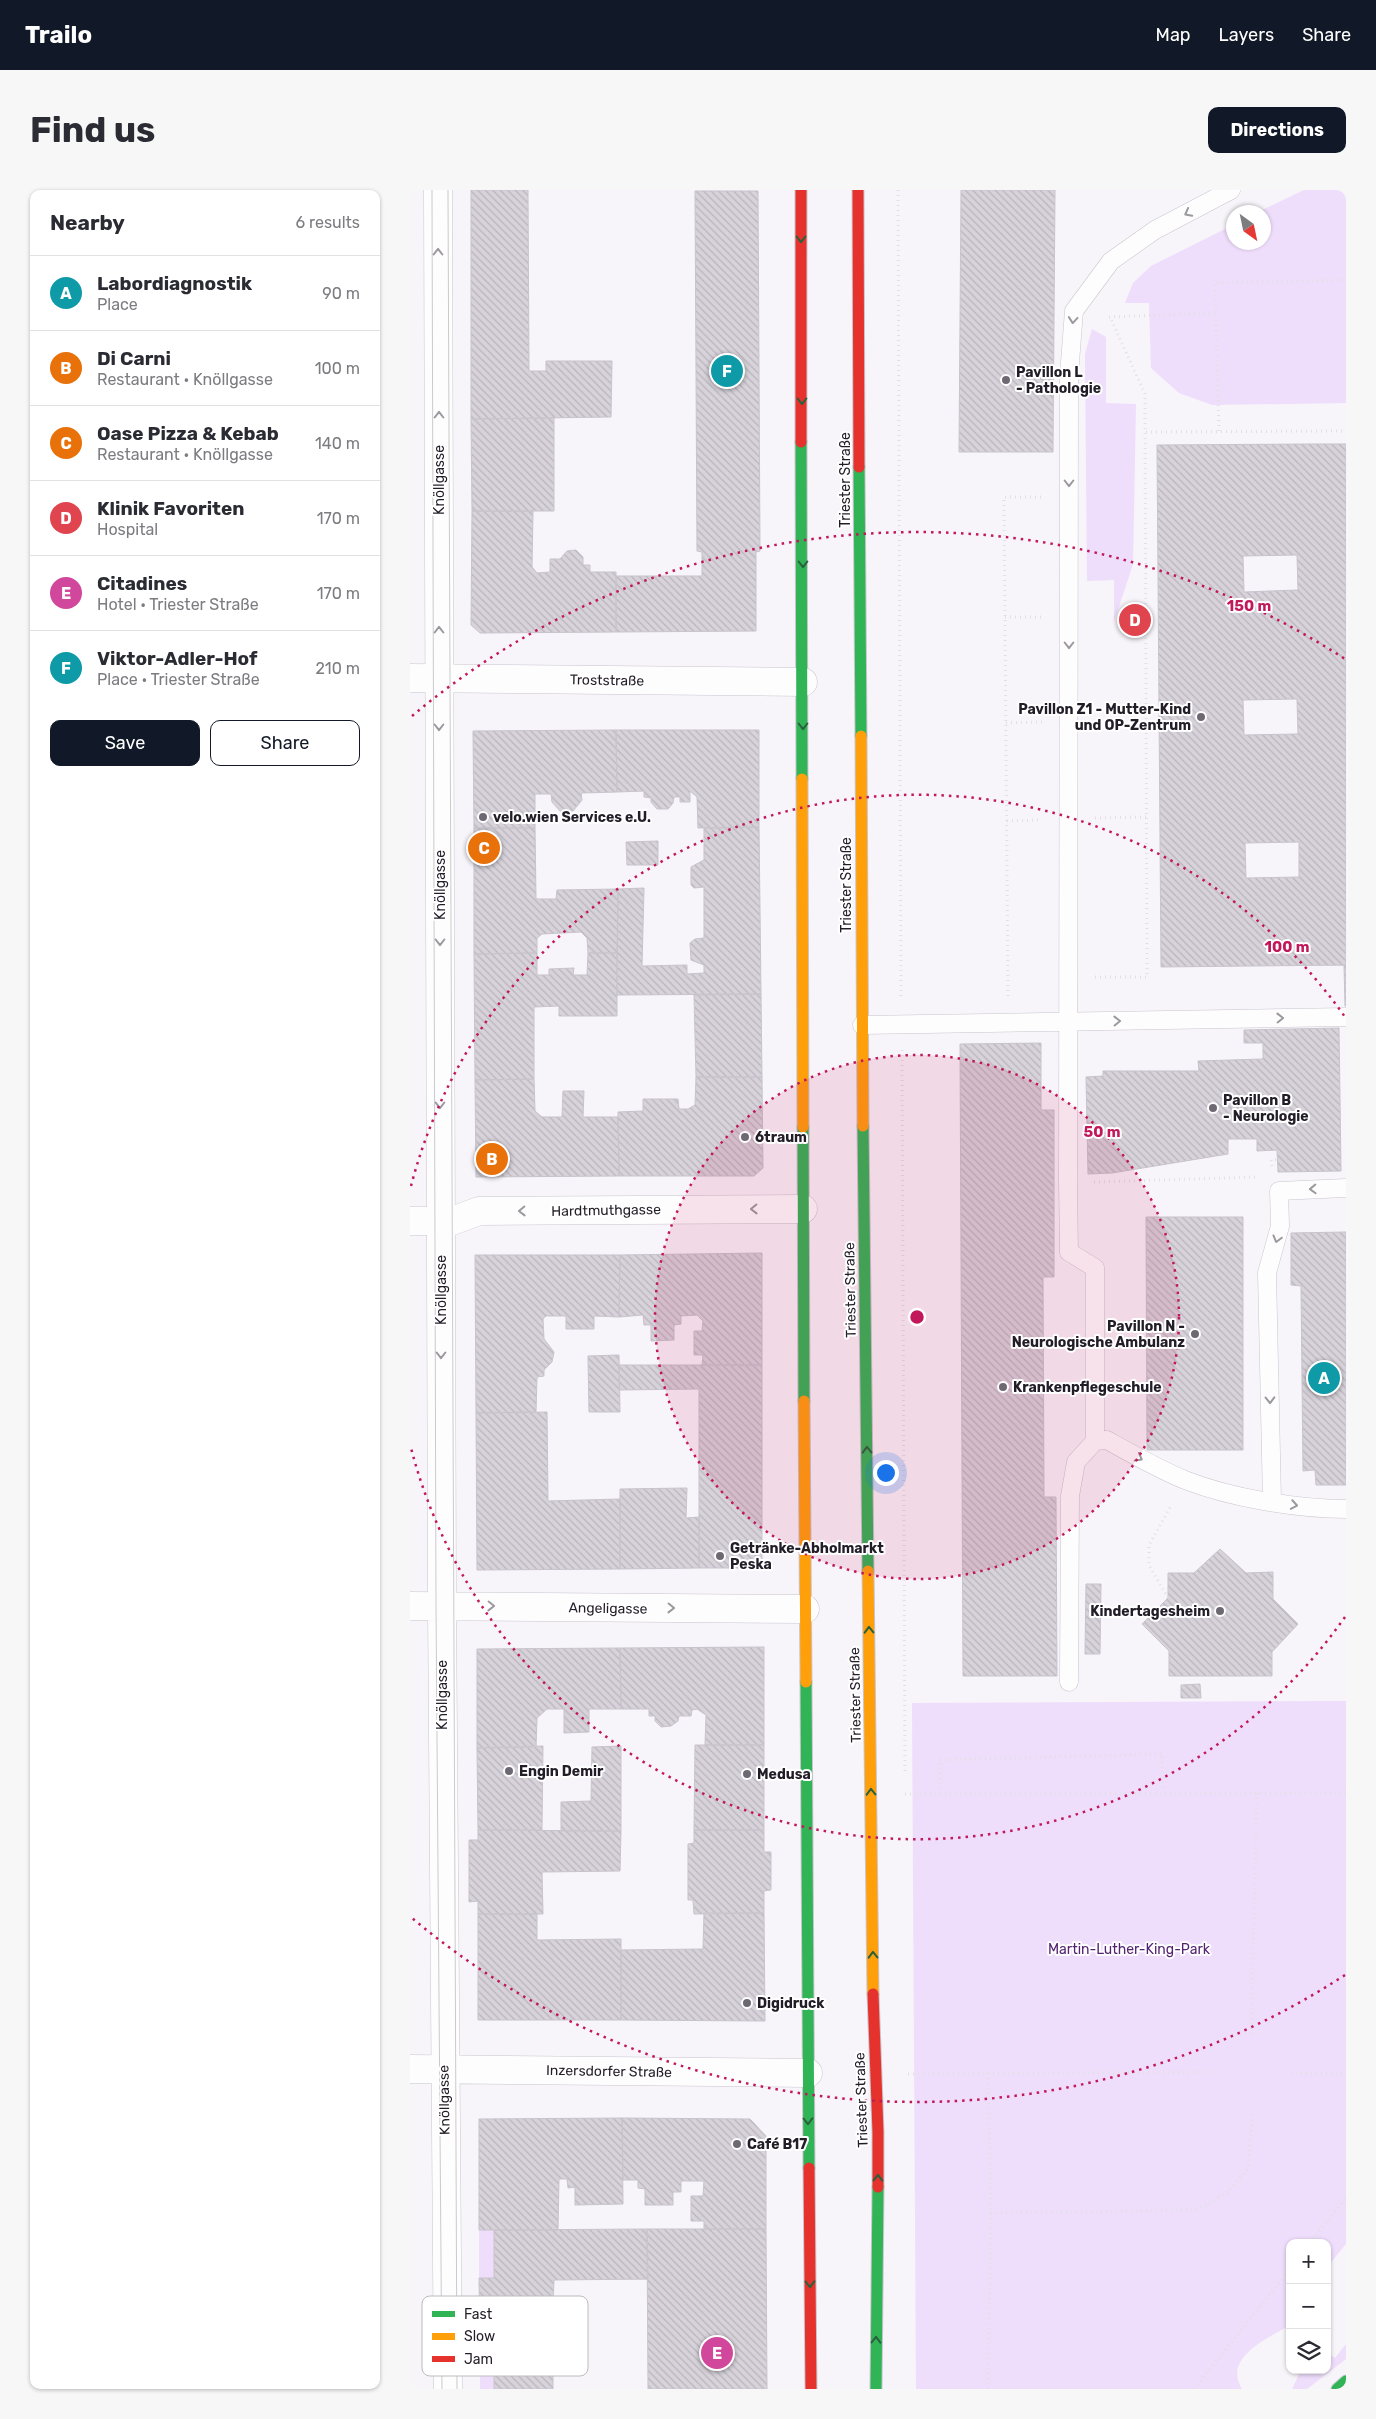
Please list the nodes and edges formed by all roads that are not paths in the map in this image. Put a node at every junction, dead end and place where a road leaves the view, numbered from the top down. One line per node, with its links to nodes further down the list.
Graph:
1 (438, 190): 6 (street, Knöllgasse, one-way to 1)
2 (801, 190): 7 (main road, one-way to 7)
3 (858, 190): 10 (main road, Triester Straße)
4 (1231, 190): 9 (lane, one-way to 9)
5 (410, 678): 6 (street, Troststraße)
6 (439, 678): 7 (street, Troststraße); 14 (street, Knöllgasse, one-way to 14)
7 (804, 682): 12 (main road, one-way to 12)
8 (1346, 1017): 9 (lane, one-way to 8)
9 (1069, 1022): 10 (lane); 15 (lane)
10 (862, 1025): 30 (main road, Triester Straße, one-way to 10)
11 (1346, 1188): 16 (lane, one-way to 16)
12 (803, 1208): 14 (street, Hardtmuthgasse, one-way to 14); 20 (main road)
13 (410, 1221): 14 (street, Hardtmuthgasse)
14 (441, 1221): 19 (street, Knöllgasse, one-way to 19)
15 (1095, 1441): 16 (lane, one-way to 16); 21 (lane)
16 (1272, 1501): 17 (lane, one-way to 17)
17 (1346, 1509)
18 (410, 1606): 19 (street, Angeligasse)
19 (442, 1606): 20 (street, Angeligasse, one-way to 20); 22 (street, Knöllgasse)
20 (805, 1610): 24 (main road)
21 (1069, 1682)
22 (444, 2069): 23 (street, Inzersdorfer Straße); 24 (street, Inzersdorfer Straße); 25 (street, Knöllgasse)
23 (410, 2070)
24 (808, 2073): 29 (main road, one-way to 29)
25 (447, 2296)
26 (448, 2376): 28 (street, Knöllgasse)
27 (1346, 2381): 31 (main road)
28 (448, 2389)
29 (811, 2389)
30 (876, 2389)
31 (1337, 2389)

